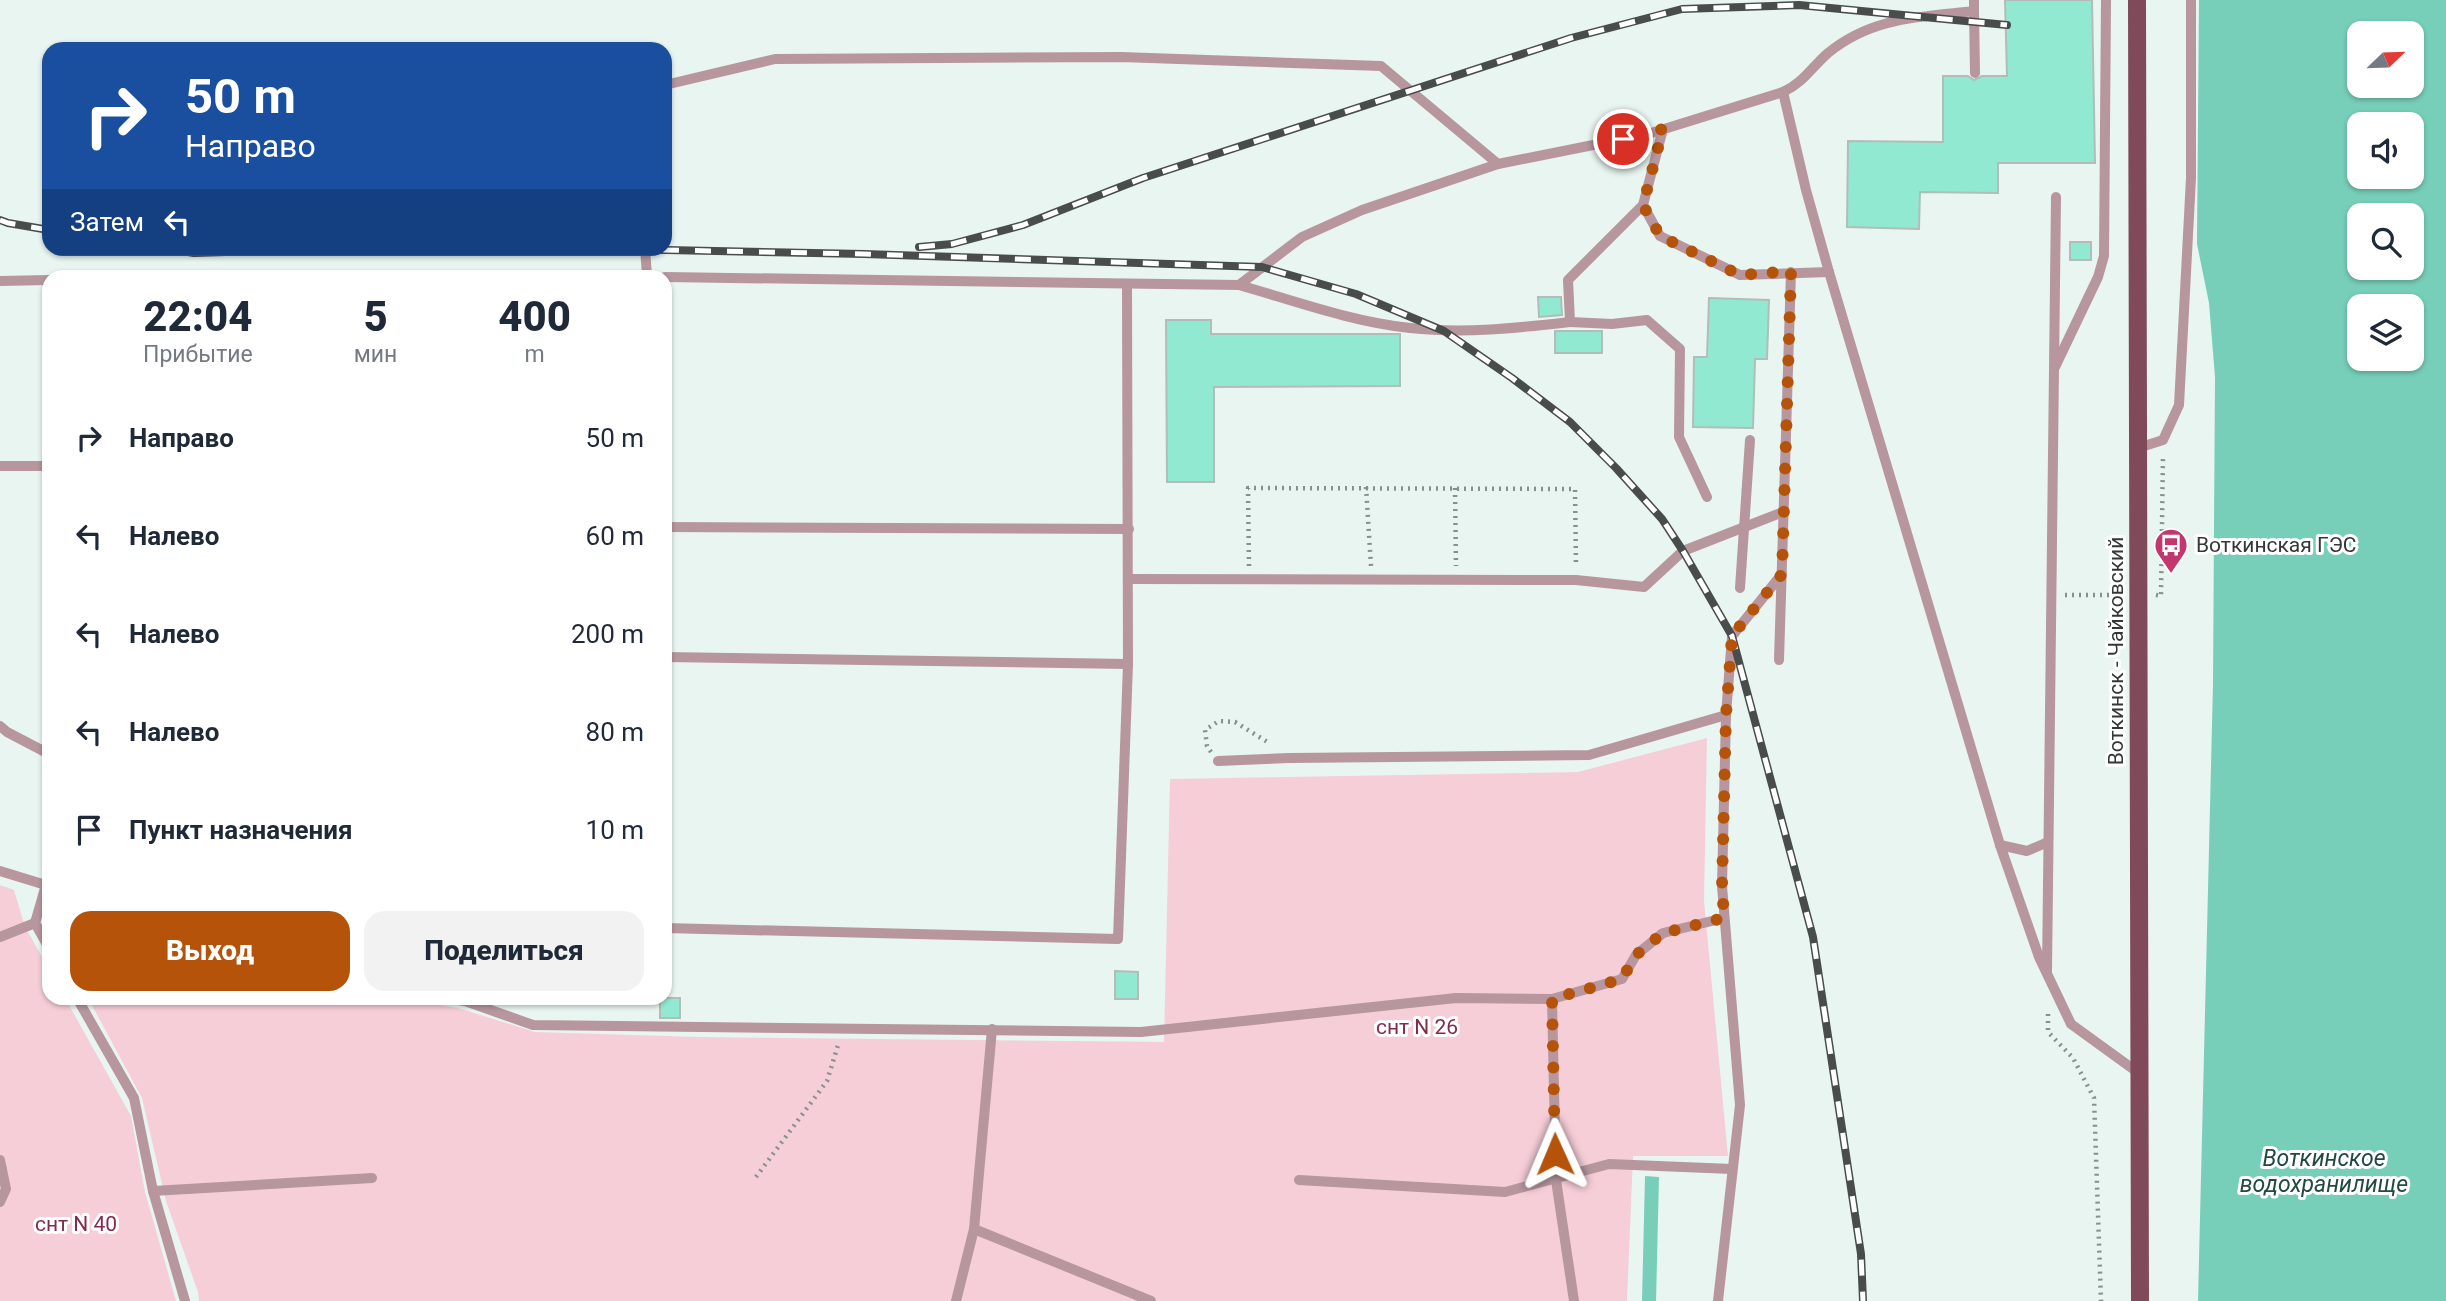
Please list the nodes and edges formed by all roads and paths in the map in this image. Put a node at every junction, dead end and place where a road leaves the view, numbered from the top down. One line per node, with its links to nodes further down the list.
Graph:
1 (2106, 0): 20 (lane)
2 (2137, 0): 23 (main road, Воткинск - Чайковский)
3 (2191, 0): 22 (lane)
4 (1974, 6): 5 (lane); 7 (lane)
5 (1975, 73)
6 (672, 83): 9 (lane)
7 (1783, 92): 8 (lane); 13 (lane)
8 (1663, 129): 9 (lane); 11 (lane)
9 (1498, 164): 18 (lane)
10 (2056, 197): 20 (lane)
11 (1643, 205): 12 (lane); 19 (lane)
12 (1791, 271): 13 (lane); 29 (lane)
13 (1829, 272): 51 (lane)
14 (672, 277): 17 (lane)
15 (42, 280): 16 (lane)
16 (0, 281)
17 (1127, 285): 18 (lane); 32 (lane)
18 (1238, 285): 19 (lane)
19 (1570, 322): 28 (lane)
20 (2053, 370): 40 (lane)
21 (1750, 440): 31 (lane)
22 (2163, 440): 23 (lane); 41 (path)
23 (2138, 448): 41 (main road, Воткинск - Чайковский)
24 (0, 466): 25 (lane)
25 (42, 466)
26 (1366, 487): 27 (path); 35 (path); 38 (path)
27 (1455, 488): 36 (path); 37 (path)
28 (1707, 497)
29 (1783, 512): 31 (lane); 33 (lane)
30 (672, 527): 32 (lane)
31 (1745, 527): 37 (lane); 39 (lane)
32 (1129, 529): 34 (lane)
33 (1782, 574): 43 (lane); 45 (lane)
34 (1129, 579): 38 (lane); 44 (lane)
35 (1372, 580): 36 (lane); 38 (lane)
36 (1456, 580): 37 (lane)
37 (1576, 580)
38 (1250, 581)
39 (1740, 588)
40 (2050, 595): 41 (path); 50 (lane)
41 (2138, 595): 67 (main road, Воткинск - Чайковский)
42 (672, 657): 44 (lane)
43 (1779, 660)
44 (1128, 664): 57 (lane)
45 (1726, 715): 48 (lane); 55 (lane)
46 (0, 726): 47 (lane)
47 (42, 750)
48 (1289, 758): 49 (lane); 49 (path)
49 (1218, 761)
50 (2048, 842): 51 (lane); 60 (lane)
51 (2000, 845): 60 (lane)
52 (0, 871): 53 (lane)
53 (42, 884)
54 (42, 902): 56 (lane)
55 (1724, 918): 61 (lane); 69 (lane)
56 (34, 923): 58 (lane); 59 (lane)
57 (672, 928)
58 (42, 936)
59 (0, 937)
60 (2047, 975): 67 (lane)
61 (1552, 999): 66 (lane); 73 (lane)
62 (81, 1005): 74 (lane)
63 (476, 1005): 65 (lane)
64 (2048, 1009): 82 (path)
65 (844, 1028): 66 (lane); 70 (path)
66 (992, 1029): 76 (lane)
67 (2141, 1074): 83 (main road, Воткинск - Чайковский)
68 (0, 1160): 75 (lane)
69 (1732, 1169): 73 (lane); 81 (lane)
70 (756, 1177)
71 (372, 1178): 74 (lane)
72 (1299, 1180): 73 (lane)
73 (1556, 1180): 80 (lane)
74 (153, 1191): 77 (lane)
75 (0, 1202)
76 (974, 1229): 78 (lane); 79 (lane)
77 (186, 1301)
78 (955, 1301)
79 (1151, 1301)
80 (1574, 1301)
81 (1717, 1301)
82 (2101, 1301)
83 (2140, 1301)

